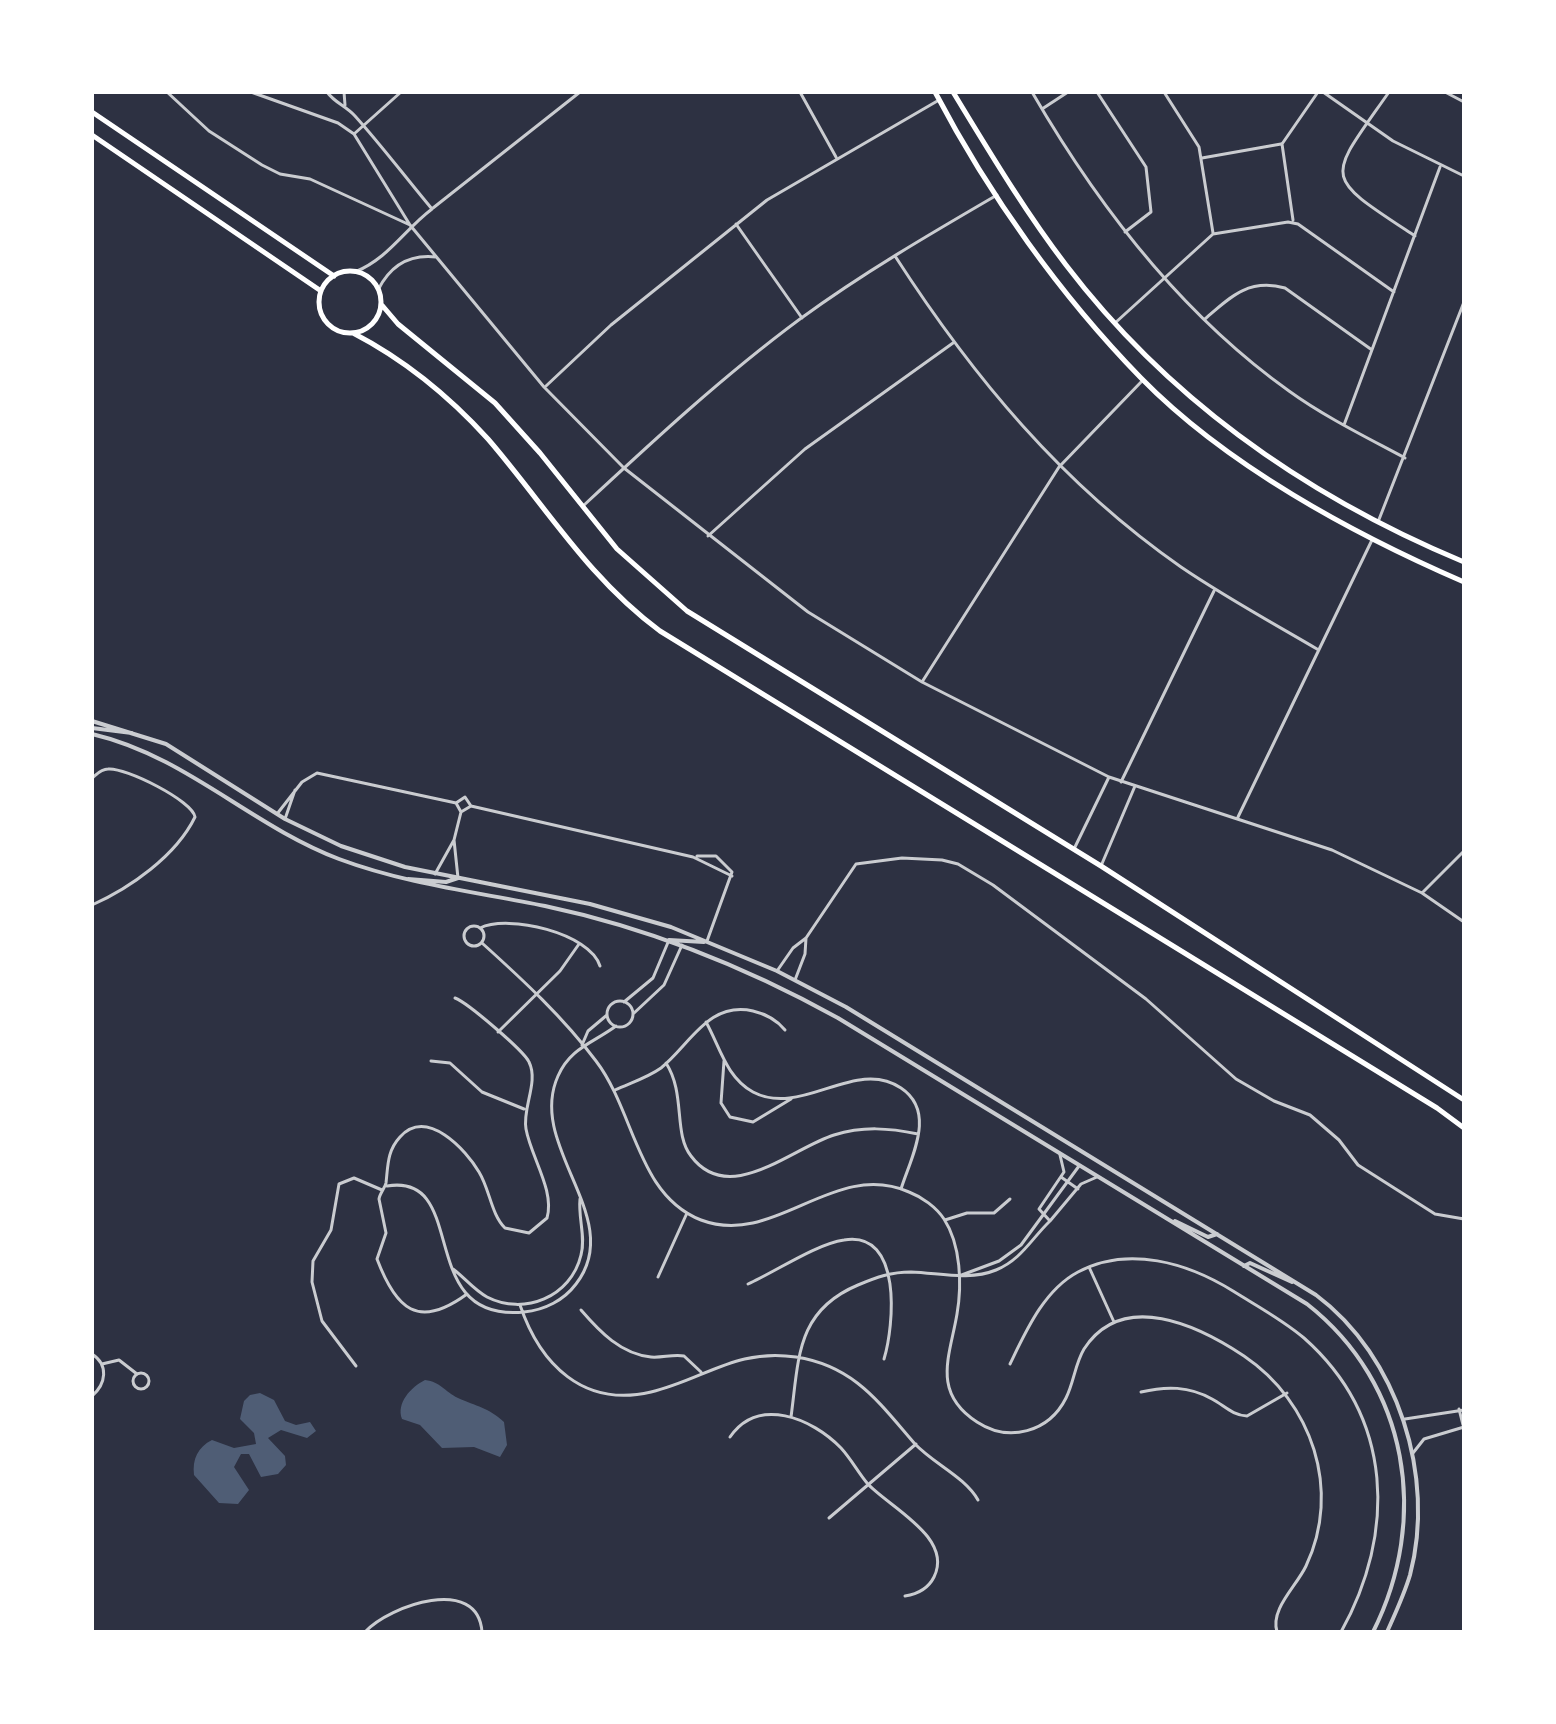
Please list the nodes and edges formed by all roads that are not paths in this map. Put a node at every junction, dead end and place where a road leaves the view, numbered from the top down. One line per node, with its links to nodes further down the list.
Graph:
1 (167, 92): 37 (street)
2 (251, 92): 26 (street)
3 (327, 92): 21 (street)
4 (344, 92): 21 (street)
5 (401, 92): 25 (street)
6 (580, 92): 34 (street)
7 (800, 92): 29 (street)
8 (935, 92): 19 (main road)
9 (954, 92): 53 (main road)
10 (1032, 92): 22 (street)
11 (1068, 92): 22 (street)
12 (1097, 92): 38 (street)
13 (1164, 92): 30 (street)
14 (1235, 92): 15 (street)
15 (1243, 92)
16 (1321, 92): 24 (street); 28 (street)
17 (1389, 92): 24 (street)
18 (1445, 92): 20 (street)
19 (939, 100): 29 (street); 33 (main road)
20 (1464, 102)
21 (345, 105): 25 (street)
22 (1042, 109): 38 (street)
23 (92, 112): 44 (main road)
24 (1367, 124): 31 (street); 40 (street)
25 (364, 126): 26 (street); 34 (street)
26 (354, 134): 37 (street)
27 (92, 135): 47 (main road)
28 (1282, 144): 30 (street); 35 (street)
29 (836, 157): 36 (street)
30 (1202, 158): 39 (street)
31 (1440, 167): 32 (street); 40 (street)
32 (1464, 176)
33 (997, 195): 41 (street); 57 (main road)
34 (432, 209): 37 (street)
35 (1293, 221): 39 (street); 48 (street)
36 (736, 224): 51 (street); 58 (street)
37 (410, 225): 42 (street); 43 (street)
38 (1125, 232): 45 (street)
39 (1213, 234): 45 (street)
40 (1415, 236): 48 (street)
41 (895, 256): 51 (street); 55 (street)
42 (436, 257): 46 (street); 58 (street)
43 (355, 272): 44 (main road); 46 (main road)
44 (334, 276): 47 (main road)
45 (1163, 279): 52 (street); 53 (street)
46 (378, 290): 50 (main road)
47 (321, 291): 54 (main road)
48 (1394, 292): 56 (street)
49 (1464, 302): 60 (street)
50 (381, 304): 54 (main road); 63 (main road)
51 (802, 318): 62 (street)
52 (1205, 319): 56 (street); 59 (street)
53 (1114, 324): 64 (main road)
54 (353, 333): 128 (main road)
55 (953, 343): 61 (street); 65 (street)
56 (1372, 350): 59 (street)
57 (1143, 380): 61 (street); 66 (main road)
58 (544, 387): 62 (street)
59 (1344, 425): 60 (street)
60 (1405, 458): 64 (street)
61 (1059, 467): 69 (street); 71 (street)
62 (624, 468): 63 (street); 65 (street)
63 (583, 506): 90 (main road)
64 (1378, 523): 67 (main road)
65 (708, 536): 71 (street)
66 (1373, 539): 68 (main road); 70 (street)
67 (1464, 562)
68 (1464, 582)
69 (1215, 590): 70 (street); 79 (street)
70 (1317, 649): 87 (street)
71 (922, 682): 77 (street)
72 (92, 721): 75 (street)
73 (92, 728): 75 (street)
74 (92, 734): 80 (street)
75 (142, 734): 76 (street)
76 (216, 774): 80 (street); 86 (street)
77 (1109, 777): 79 (street); 90 (street)
78 (92, 778): 99 (street)
79 (1121, 782): 81 (street)
80 (208, 786): 97 (street)
81 (1135, 786): 87 (street); 93 (street)
82 (295, 790): 83 (street); 86 (street); 88 (street)
83 (456, 803): 84 (street); 85 (street)
84 (471, 806): 85 (street); 92 (street)
85 (461, 812): 89 (street)
86 (277, 814): 88 (street)
87 (1238, 817): 98 (street)
88 (285, 819): 94 (street)
89 (454, 840): 94 (street); 96 (street)
90 (1073, 849): 93 (main road)
91 (1464, 851): 98 (street)
92 (693, 857): 95 (street); 95 (street)
93 (1101, 866): 126 (main road)
94 (435, 874): 96 (street)
95 (732, 876): 104 (street)
96 (458, 878): 97 (street); 104 (street)
97 (401, 879): 103 (street)
98 (1422, 893): 100 (street)
99 (92, 905)
100 (1464, 922)
101 (480, 928): 105 (street); 105 (street); 106 (street)
102 (806, 938): 109 (street); 110 (street); 143 (street)
103 (669, 940): 104 (street); 107 (street); 113 (street)
104 (706, 942): 109 (street)
105 (482, 943): 111 (street)
106 (579, 944): 108 (street); 111 (street)
107 (682, 945): 114 (street); 130 (street)
108 (600, 966)
109 (777, 971): 110 (street)
110 (795, 980): 146 (street)
111 (539, 994): 119 (street); 120 (street)
112 (455, 998): 119 (street)
113 (624, 1002): 114 (street); 115 (street)
114 (633, 1014): 117 (street)
115 (607, 1015): 117 (street); 120 (street)
116 (706, 1022): 118 (street); 122 (street); 123 (street)
117 (616, 1026): 120 (street)
118 (785, 1030)
119 (497, 1033): 127 (street)
120 (582, 1045): 124 (street); 138 (street)
121 (431, 1061): 127 (street)
122 (724, 1061): 125 (street); 125 (street)
123 (666, 1063): 124 (street); 129 (street)
124 (615, 1090): 140 (street)
125 (793, 1098): 129 (street)
126 (1464, 1100)
127 (525, 1109): 135 (street)
128 (1464, 1128)
129 (918, 1134): 136 (street)
130 (1060, 1155): 131 (street); 132 (street)
131 (1079, 1166): 133 (street); 134 (street)
132 (1061, 1177): 134 (street); 141 (street)
133 (1098, 1177): 137 (street); 142 (street)
134 (1068, 1182): 137 (street); 141 (street)
135 (384, 1188): 149 (street); 155 (street); 165 (street)
136 (901, 1189): 140 (street); 144 (street)
137 (1078, 1189): 145 (street)
138 (580, 1199): 156 (street); 158 (street)
139 (1010, 1199): 144 (street)
140 (687, 1213): 152 (street)
141 (1043, 1216): 145 (street); 151 (street)
142 (1165, 1218): 146 (street); 147 (street)
143 (1464, 1219)
144 (945, 1220): 151 (street)
145 (1050, 1221): 151 (street)
146 (1218, 1233): 153 (street)
147 (1244, 1266): 153 (street); 178 (street)
148 (1089, 1267): 159 (street); 164 (street); 186 (street)
149 (453, 1269): 155 (street); 156 (street)
150 (887, 1273): 151 (street); 154 (street); 161 (street); 162 (street)
151 (959, 1276): 159 (street)
152 (658, 1277)
153 (1298, 1283): 173 (street)
154 (748, 1284)
155 (467, 1294): 158 (street)
156 (520, 1305): 158 (street)
157 (581, 1310): 166 (street)
158 (523, 1313): 166 (street)
159 (1114, 1322): 169 (street)
160 (92, 1354): 163 (street)
161 (799, 1357): 166 (street); 172 (street); 176 (street)
162 (884, 1359)
163 (102, 1364): 167 (street); 170 (street)
164 (1010, 1364)
165 (356, 1366)
166 (701, 1372)
167 (137, 1374): 167 (street)
168 (1141, 1392): 169 (street)
169 (1287, 1393): 185 (street)
170 (92, 1396)
171 (1462, 1410): 173 (street); 174 (street)
172 (791, 1417): 175 (street); 179 (street)
173 (1403, 1420): 177 (street)
174 (1464, 1427): 177 (street)
175 (730, 1437)
176 (916, 1444): 179 (street); 180 (street)
177 (1412, 1454): 178 (street); 188 (street)
178 (1399, 1457): 187 (street)
179 (868, 1485): 181 (street); 182 (street)
180 (978, 1500)
181 (829, 1518)
182 (905, 1596)
183 (365, 1632): 184 (street)
184 (482, 1632)
185 (1277, 1632)
186 (1341, 1632)
187 (1373, 1632)
188 (1387, 1632)

